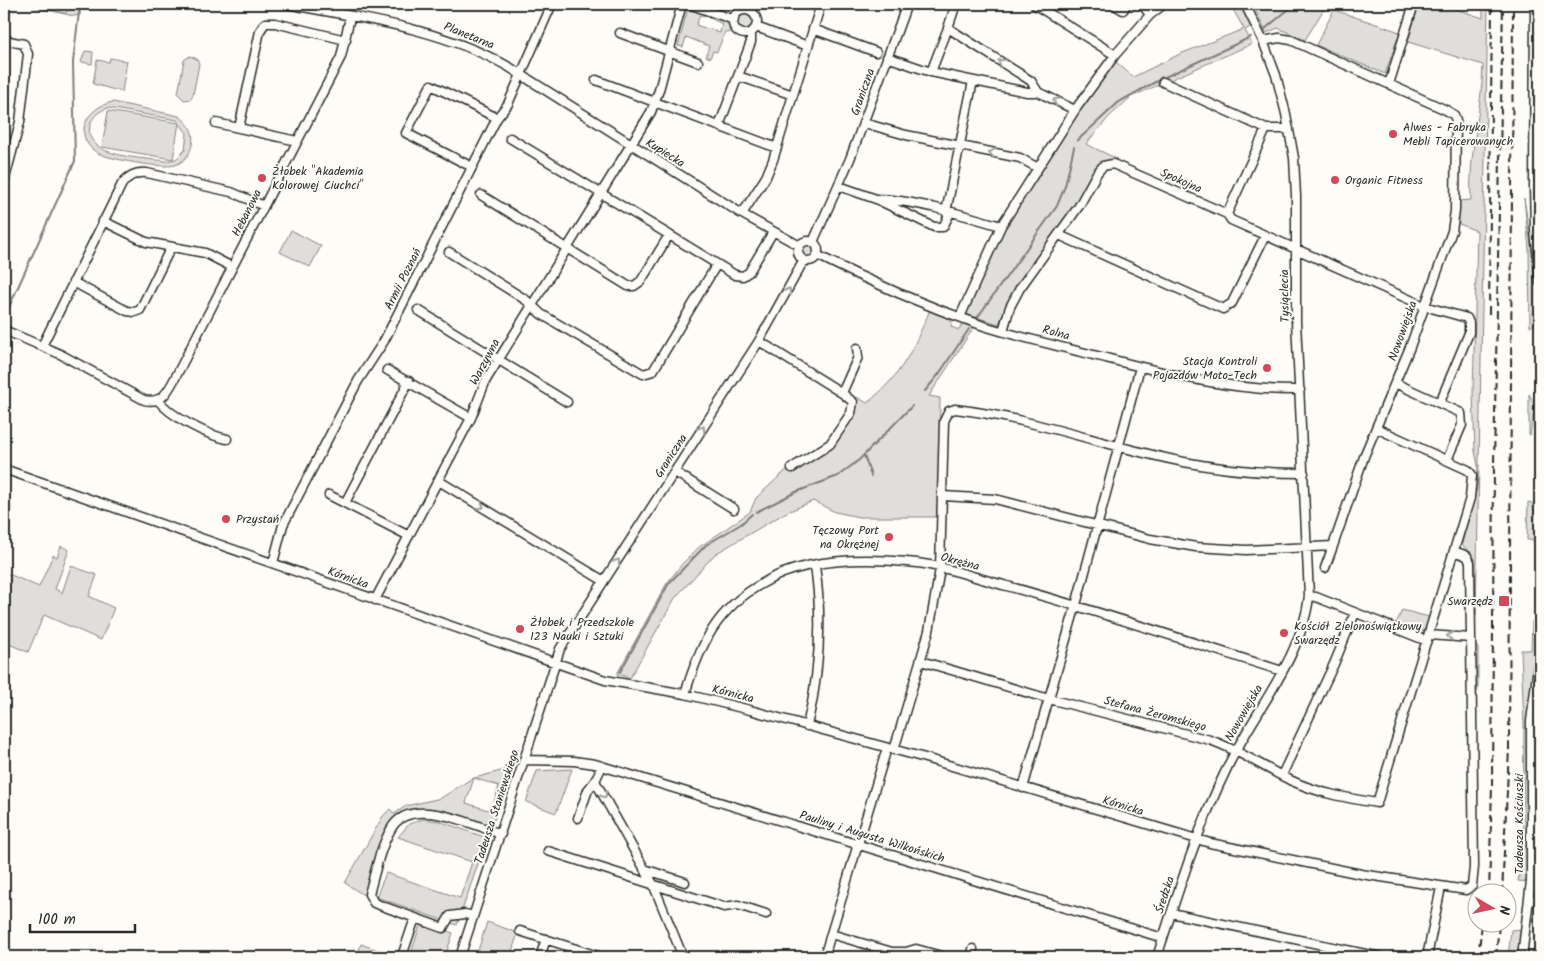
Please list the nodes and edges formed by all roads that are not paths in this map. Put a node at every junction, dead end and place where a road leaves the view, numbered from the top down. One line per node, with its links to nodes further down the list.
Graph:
1 (286, 4): 18 (street, Planetarna)
2 (552, 4): 34 (street, Armii Poznań)
3 (682, 4): 28 (street, Warzywna)
4 (689, 4): 19 (street)
5 (821, 4): 21 (street)
6 (907, 4): 31 (street, Graniczna)
7 (956, 4): 20 (street)
8 (1034, 4): 30 (street)
9 (1113, 4): 10 (street)
10 (1127, 4)
11 (1142, 4): 17 (street)
12 (1164, 4): 17 (street)
13 (1245, 4): 26 (street, Tysiąclecia)
14 (1414, 4): 39 (street)
15 (1535, 4): 84 (street)
16 (740, 8): 19 (street); 22 (street)
17 (1150, 15): 30 (street)
18 (350, 17): 25 (street, Hebanowa); 34 (street, Planetarna)
19 (734, 20): 22 (street)
20 (948, 28): 33 (street); 40 (street, one-way to 20)
21 (813, 29): 27 (street); 29 (street)
22 (754, 30): 27 (street); 35 (street)
23 (620, 33): 28 (street)
24 (4, 40): 58 (street)
25 (346, 40): 48 (street); 52 (street, Hebanowa)
26 (1263, 41): 39 (street); 50 (street, Tysiąclecia)
27 (808, 46): 41 (street)
28 (670, 51): 32 (street); 42 (street, Warzywna)
29 (876, 52)
30 (1115, 56): 43 (street)
31 (887, 57): 33 (street); 46 (street, Graniczna)
32 (698, 62)
33 (931, 72): 37 (street)
34 (522, 75): 44 (street, Armii Poznań); 53 (street, Kupiecka)
35 (738, 76): 41 (street); 47 (street)
36 (596, 80): 42 (street)
37 (973, 81): 40 (street); 54 (street)
38 (1163, 82): 49 (street)
39 (1389, 84): 88 (street, Nowowiejska)
40 (1038, 92): 43 (street, one-way to 40)
41 (793, 96): 55 (street)
42 (655, 102): 47 (street); 53 (street, Warzywna)
43 (1075, 110): 57 (street)
44 (497, 118): 56 (street, Armii Poznań); 56 (street)
45 (216, 123): 48 (street)
46 (864, 123): 54 (street); 60 (street, Graniczna)
47 (719, 126): 55 (street)
48 (239, 128): 52 (street)
49 (1266, 129): 50 (street); 67 (street)
50 (1289, 129): 78 (street, Tysiąclecia)
51 (510, 138): 61 (street)
52 (297, 141): 64 (street, Hebanowa)
53 (631, 145): 61 (street, Warzywna); 66 (street, Kupiecka)
54 (960, 146): 57 (street, one-way to 54); 65 (street)
55 (778, 148): 66 (street)
56 (472, 167): 125 (street, Armii Poznań)
57 (1038, 168): 69 (street)
58 (5, 169): 59 (street)
59 (4, 182)
60 (839, 186): 63 (street); 74 (street, Graniczna)
61 (600, 193): 71 (street); 77 (street, Warzywna)
62 (481, 195): 77 (street)
63 (876, 199): 65 (street); 65 (street)
64 (264, 206): 68 (street); 83 (street, Hebanowa)
65 (948, 212): 69 (street)
66 (742, 214): 70 (street, Kupiecka)
67 (1227, 214): 72 (street, Spokojna); 73 (street, Spokojna)
68 (103, 221): 76 (street); 85 (street)
69 (1001, 226): 90 (street)
70 (773, 232): 75 (street, Kupiecka); 82 (street)
71 (669, 235): 77 (street); 82 (street)
72 (1059, 235): 73 (street); 92 (street, Spokojna)
73 (1265, 236): 78 (street, Spokojna)
74 (813, 242): 75 (street); 80 (street)
75 (800, 246): 81 (street)
76 (171, 247): 83 (street); 85 (street)
77 (566, 248): 87 (street, Warzywna)
78 (1296, 250): 88 (street, Spokojna); 101 (street, Tysiąclecia)
79 (449, 252): 87 (street)
80 (817, 255): 81 (street); 90 (street, Rolna)
81 (804, 260): 93 (street, Graniczna, one-way to 81)
82 (717, 264): 87 (street)
83 (232, 267): 103 (street, Hebanowa)
84 (1539, 271): 86 (street)
85 (73, 282): 94 (street)
86 (1540, 282)
87 (532, 305): 96 (street, Warzywna)
88 (1424, 306): 100 (street, Nowowiejska); 105 (street, Spokojna)
89 (418, 310): 96 (street)
90 (960, 317): 92 (street, Rolna)
91 (4, 330): 94 (street)
92 (1003, 331): 97 (street, Rolna)
93 (759, 341): 102 (street); 113 (street, Graniczna, one-way to 93)
94 (42, 346): 103 (street)
95 (857, 348): 102 (street)
96 (498, 359): 104 (street); 106 (street, Warzywna)
97 (1140, 367): 101 (street, Rolna); 109 (street)
98 (387, 370): 99 (street)
99 (409, 381): 106 (street); 118 (street)
100 (1395, 383): 105 (street); 107 (street, Nowowiejska)
101 (1300, 390): 114 (street, Tysiąclecia)
102 (842, 393): 111 (street)
103 (158, 400): 108 (street)
104 (567, 402)
105 (1440, 402): 110 (street)
106 (472, 418): 115 (street, Warzywna)
107 (1376, 428): 110 (street); 122 (street, Nowowiejska)
108 (228, 439)
109 (1118, 446): 114 (street); 117 (street); 120 (street)
110 (1447, 460): 124 (street)
111 (792, 468)
112 (4, 469): 125 (street, Kórnicka)
113 (675, 472): 119 (street); 129 (street, Graniczna, one-way to 113)
114 (1304, 473): 123 (street, Tysiąclecia)
115 (439, 481): 121 (street, Warzywna); 129 (street, one-way to 129)
116 (328, 495): 118 (street)
117 (943, 496): 120 (street); 128 (street)
118 (345, 503): 121 (street)
119 (734, 509)
120 (1098, 526): 123 (street); 132 (street)
121 (410, 536): 131 (street, Warzywna)
122 (1332, 546): 123 (street); 127 (street, Nowowiejska)
123 (1309, 547): 130 (street, Tysiąclecia)
124 (1454, 551): 134 (street); 135 (street)
125 (273, 563): 131 (street, Kórnicka)
126 (814, 566): 128 (street, Okrężna); 140 (street, Okrężna); 144 (street)
127 (1325, 568)
128 (940, 569): 132 (street, Okrężna); 137 (street)
129 (604, 581): 138 (street, Graniczna)
130 (1309, 596): 133 (street); 139 (street, Nowowiejska)
131 (375, 600): 138 (street, Kórnicka)
132 (1076, 605): 139 (street, Okrężna); 141 (street)
133 (1355, 613): 134 (street); 149 (street)
134 (1428, 638): 135 (street, one-way to 134); 149 (street, Stefana Żeromskiego)
135 (1472, 638): 160 (street, Kórnicka)
136 (1540, 651): 142 (street, Tadeusza Kościuszki)
137 (921, 661): 141 (street, Stefana Żeromskiego); 145 (street)
138 (556, 663): 140 (street, Kórnicka); 147 (street, Tadeusza Staniewskiego)
139 (1282, 671): 146 (street, Nowowiejska)
140 (685, 694): 144 (street, Kórnicka)
141 (1049, 698): 146 (street, Stefana Żeromskiego); 151 (street)
142 (1531, 721): 143 (street); 161 (street, Tadeusza Kościuszki)
143 (1540, 723)
144 (807, 726): 145 (street, Kórnicka)
145 (891, 749): 151 (street, Kórnicka); 155 (street)
146 (1236, 750): 149 (street, Stefana Żeromskiego); 154 (street, Nowowiejska)
147 (525, 760): 148 (street, Pauliny i Augusta Wilkońskich); 153 (street, Tadeusza Staniewskiego)
148 (602, 766): 150 (street); 155 (street, Pauliny i Augusta Wilkońskich)
149 (1282, 775)
150 (595, 781): 152 (street); 157 (street, one-way to 157)
151 (1023, 788): 154 (street, Kórnicka)
152 (578, 818)
153 (500, 834): 165 (street, Tadeusza Staniewskiego); 166 (street)
154 (1196, 840): 160 (street, Kórnicka); 163 (street, Średzka)
155 (858, 845): 168 (street); 169 (street, Pauliny i Augusta Wilkońskich)
156 (548, 851): 159 (street)
157 (644, 869): 158 (street); 159 (street)
158 (685, 882)
159 (652, 884): 164 (street); 175 (street)
160 (1441, 887): 180 (street)
161 (1529, 900): 162 (street); 181 (street, Tadeusza Kościuszki)
162 (1540, 900)
163 (1170, 913): 169 (street, Średzka); 179 (street)
164 (766, 914)
165 (473, 916): 166 (street); 172 (street, Tadeusza Staniewskiego)
166 (415, 918): 171 (street)
167 (520, 931): 170 (street)
168 (831, 934): 176 (street); 177 (street)
169 (1163, 938): 178 (street, Średzka)
170 (546, 939): 173 (street); 174 (street)
171 (402, 956)
172 (460, 957)
173 (540, 957)
174 (600, 957)
175 (683, 957)
176 (824, 957)
177 (945, 957)
178 (1157, 957)
179 (1380, 957)
180 (1427, 957)
181 (1522, 957)

